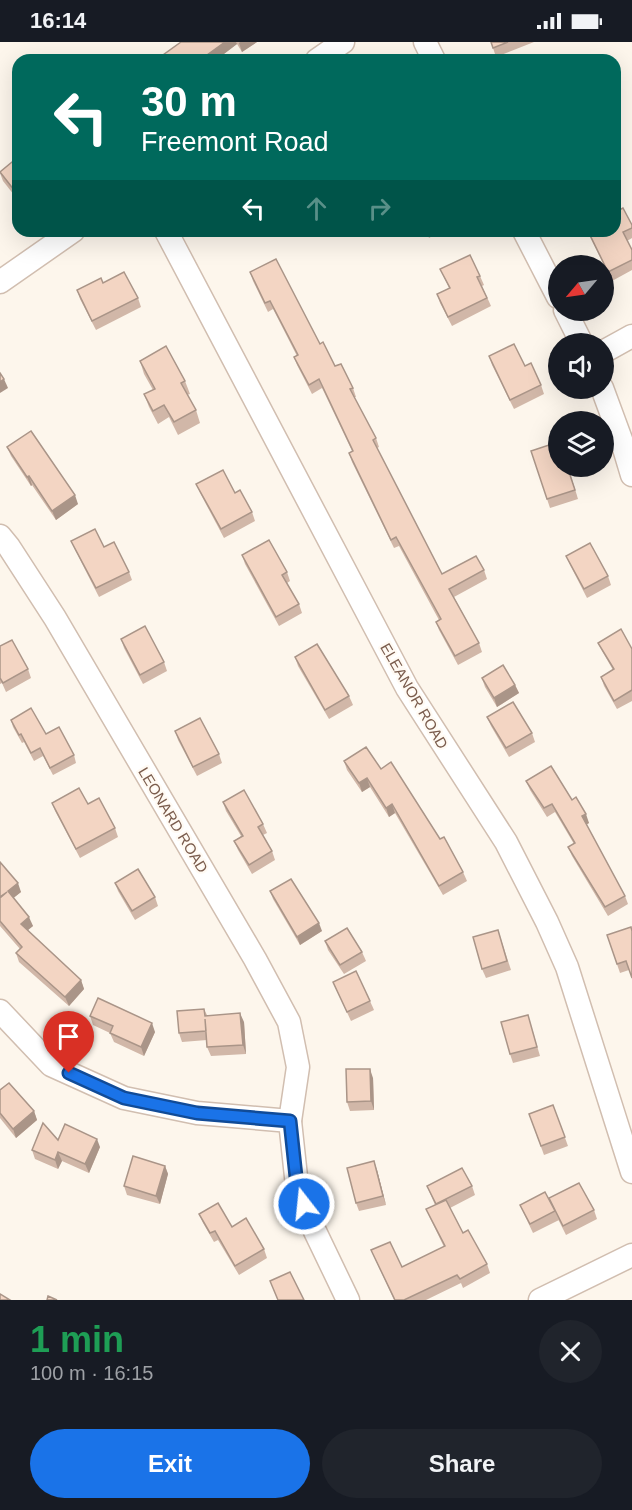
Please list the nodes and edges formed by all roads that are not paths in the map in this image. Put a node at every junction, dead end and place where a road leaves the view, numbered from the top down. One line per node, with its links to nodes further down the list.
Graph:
1 (343, 42): 2 (street)
2 (326, 54)
3 (65, 237): 7 (street)
4 (169, 237): 15 (street, ELEANOR ROAD)
5 (527, 237): 6 (street)
6 (548, 278)
7 (0, 282)
8 (632, 336): 9 (street)
9 (614, 345)
10 (606, 399): 11 (street)
11 (632, 475)
12 (0, 536): 14 (street, LEONARD ROAD)
13 (0, 1011): 14 (street)
14 (290, 1121): 17 (street, LEONARD ROAD)
15 (632, 1172)
16 (632, 1255): 18 (street)
17 (348, 1300)
18 (540, 1300)

